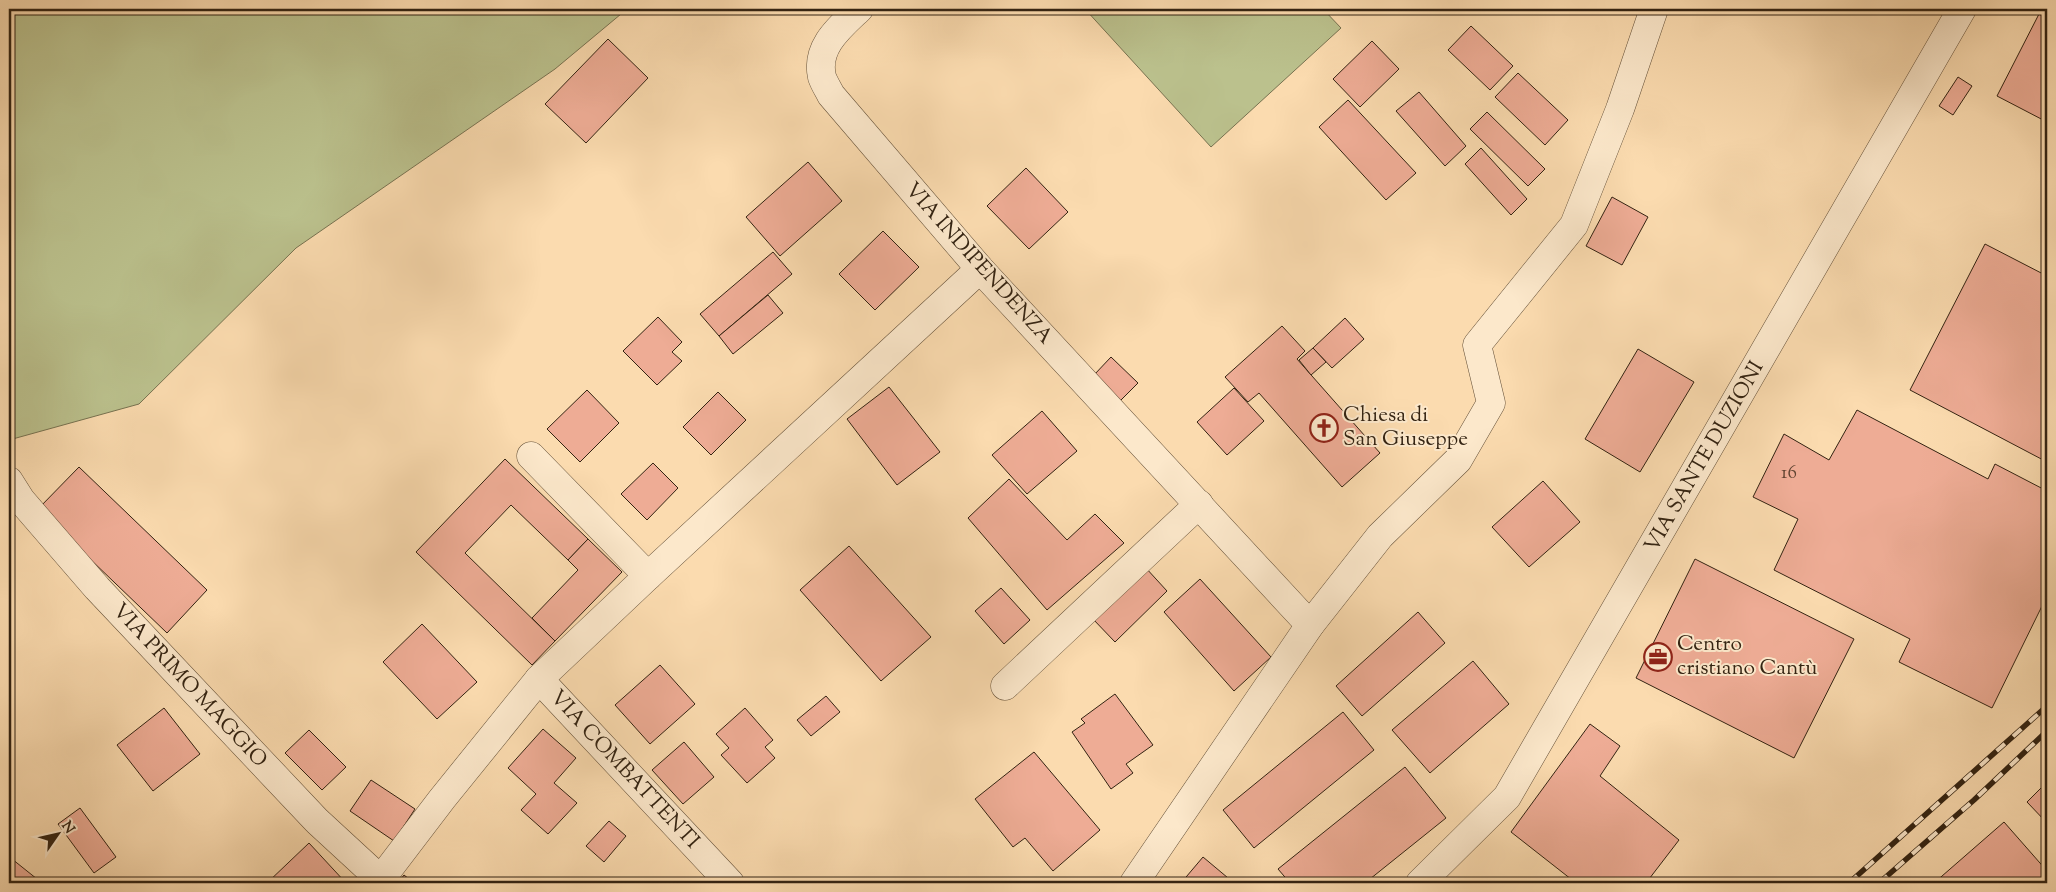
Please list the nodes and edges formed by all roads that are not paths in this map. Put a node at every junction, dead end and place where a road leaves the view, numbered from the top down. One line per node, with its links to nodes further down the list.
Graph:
1 (859, 9): 4 (street, VIA INDIPENDENZA)
2 (1654, 9): 9 (street)
3 (1962, 9): 15 (street, VIA SANTE DUZIONI)
4 (980, 269): 7 (street, VIA INDIPENDENZA); 8 (street, VIA PRIMO MAGGIO)
5 (531, 456): 8 (street)
6 (9, 481): 12 (street, VIA PRIMO MAGGIO)
7 (1199, 504): 9 (street, VIA INDIPENDENZA); 11 (street)
8 (648, 576): 10 (street, VIA PRIMO MAGGIO)
9 (1310, 624): 14 (street)
10 (539, 680): 12 (street, VIA PRIMO MAGGIO); 13 (street, VIA COMBATTENTI)
11 (1006, 686)
12 (379, 882)
13 (730, 883)
14 (1134, 883)
15 (1420, 883)

